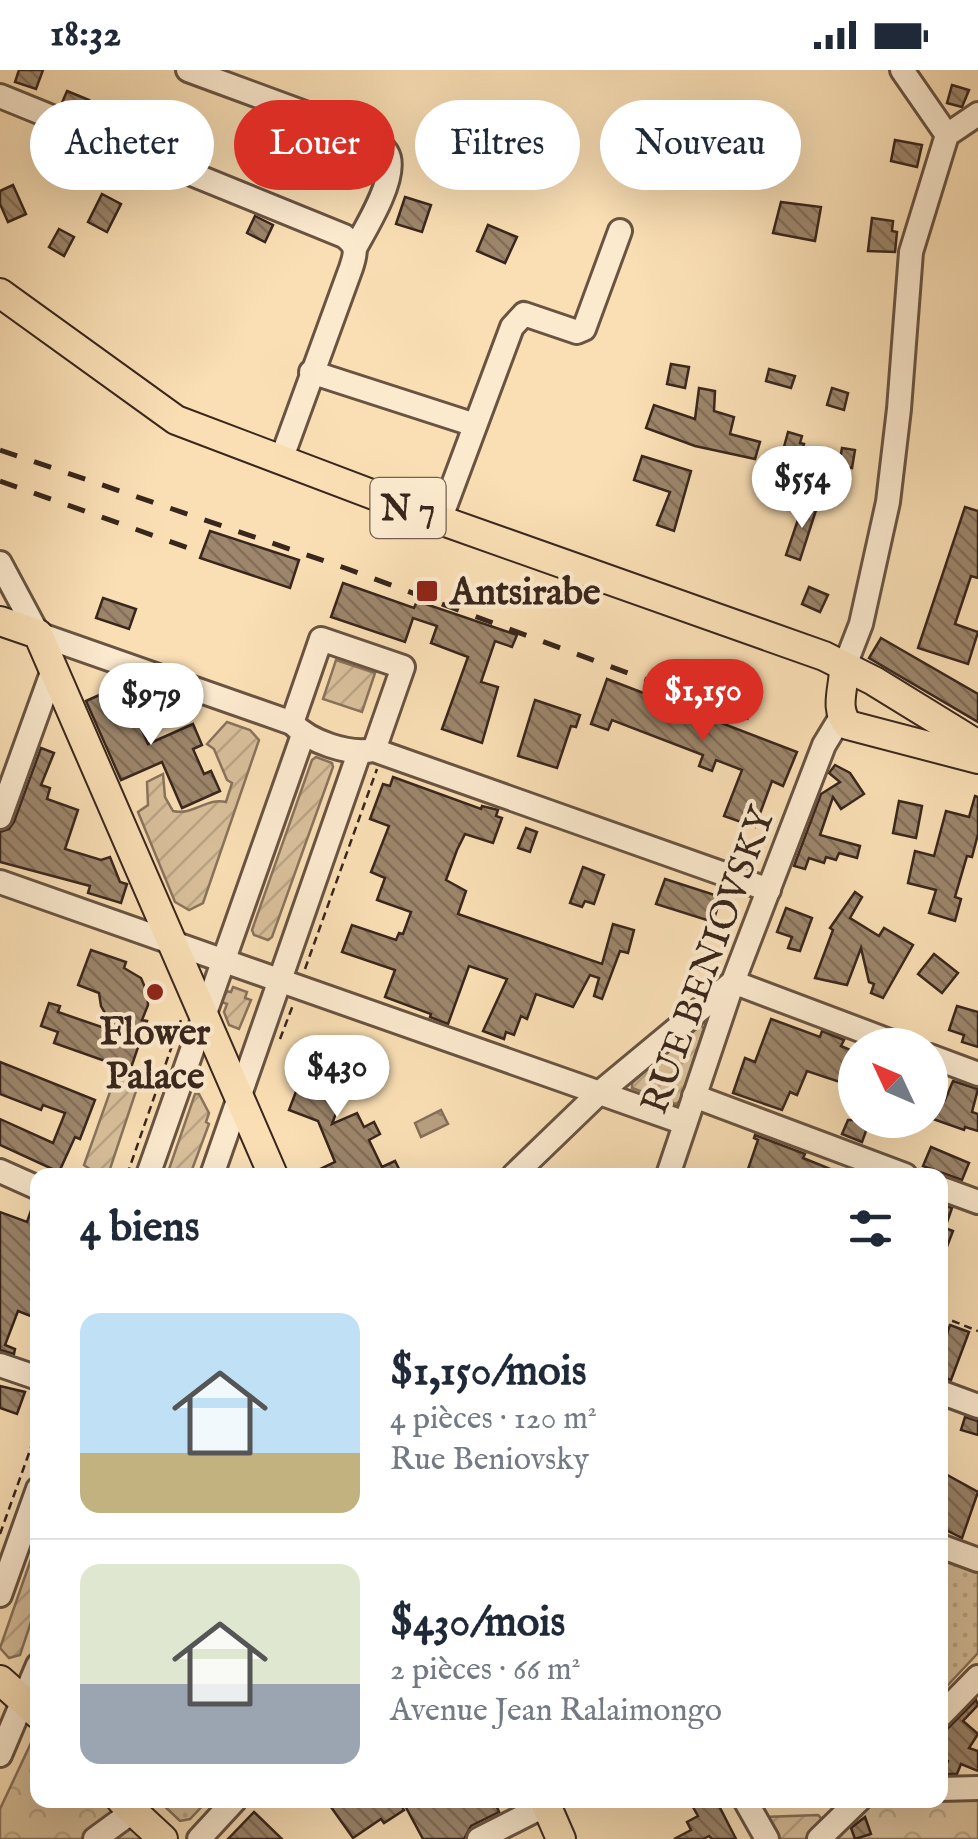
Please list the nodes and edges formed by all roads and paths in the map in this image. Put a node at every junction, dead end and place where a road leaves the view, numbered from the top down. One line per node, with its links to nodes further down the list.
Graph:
1 (188, 70): 7 (street)
2 (902, 70): 5 (street)
3 (0, 96): 7 (street)
4 (978, 114): 5 (street)
5 (947, 135): 17 (street, RUE BENIOVSKY)
6 (620, 231): 10 (street)
7 (355, 248): 9 (street)
8 (0, 293): 11 (main road, N 7)
9 (311, 372): 10 (street); 11 (street)
10 (476, 425): 12 (street)
11 (281, 460): 12 (main road, N 7)
12 (440, 520): 17 (main road, N 7)
13 (0, 563): 15 (street)
14 (0, 620): 15 (main road)
15 (38, 634): 16 (main road); 18 (street)
16 (53, 670): 23 (street); 26 (main road)
17 (855, 688): 19 (main road, N 7); 19 (main road); 20 (main road, N 7); 25 (street, RUE BENIOVSKY)
18 (298, 729): 21 (street); 21 (street); 27 (street)
19 (868, 731): 22 (main road, N 7)
20 (978, 745)
21 (372, 752): 25 (street); 29 (street); 29 (path)
22 (978, 759)
23 (0, 818)
24 (0, 882): 26 (street)
25 (768, 890): 28 (street, RUE BENIOVSKY)
26 (172, 942): 27 (street); 30 (main road)
27 (224, 960): 29 (street); 30 (street)
28 (733, 982): 31 (street); 35 (street); 36 (street, RUE BENIOVSKY)
29 (290, 986): 32 (path); 35 (street); 37 (street)
30 (204, 1018): 37 (main road); 39 (street)
31 (855, 1028)
32 (278, 1047)
33 (948, 1063): 34 (street)
34 (978, 1074)
35 (598, 1094): 38 (street); 42 (street)
36 (694, 1096): 38 (street, RUE BENIOVSKY); 44 (street)
37 (240, 1098): 40 (street); 41 (main road)
38 (685, 1123): 43 (street, RUE BENIOVSKY)
39 (150, 1168)
40 (215, 1168)
41 (271, 1168)
42 (521, 1168)
43 (670, 1168)
44 (886, 1168)
45 (0, 1172): 46 (street)
46 (30, 1185)
47 (948, 1191): 48 (street)
48 (978, 1202)
49 (948, 1319): 50 (path)
50 (978, 1331)
51 (0, 1365): 52 (street)
52 (30, 1375)
53 (948, 1395): 54 (street)
54 (978, 1406)
55 (30, 1450): 57 (path)
56 (30, 1511): 60 (street)
57 (0, 1534)
58 (948, 1549): 59 (street)
59 (978, 1560)
60 (0, 1595)
61 (978, 1677): 64 (street)
62 (0, 1680): 63 (main road)
63 (30, 1707)
64 (948, 1708)
65 (30, 1710): 66 (street)
66 (0, 1755)
67 (978, 1788): 68 (street)
68 (948, 1789)
69 (124, 1808): 77 (street)
70 (128, 1808): 78 (main road)
71 (228, 1808): 79 (street)
72 (534, 1808): 80 (street)
73 (547, 1808): 76 (main road)
74 (750, 1808): 81 (street)
75 (851, 1808): 82 (street)
76 (554, 1836)
77 (95, 1839)
78 (163, 1839)
79 (199, 1839)
80 (480, 1839)
81 (768, 1839)
82 (820, 1839)

